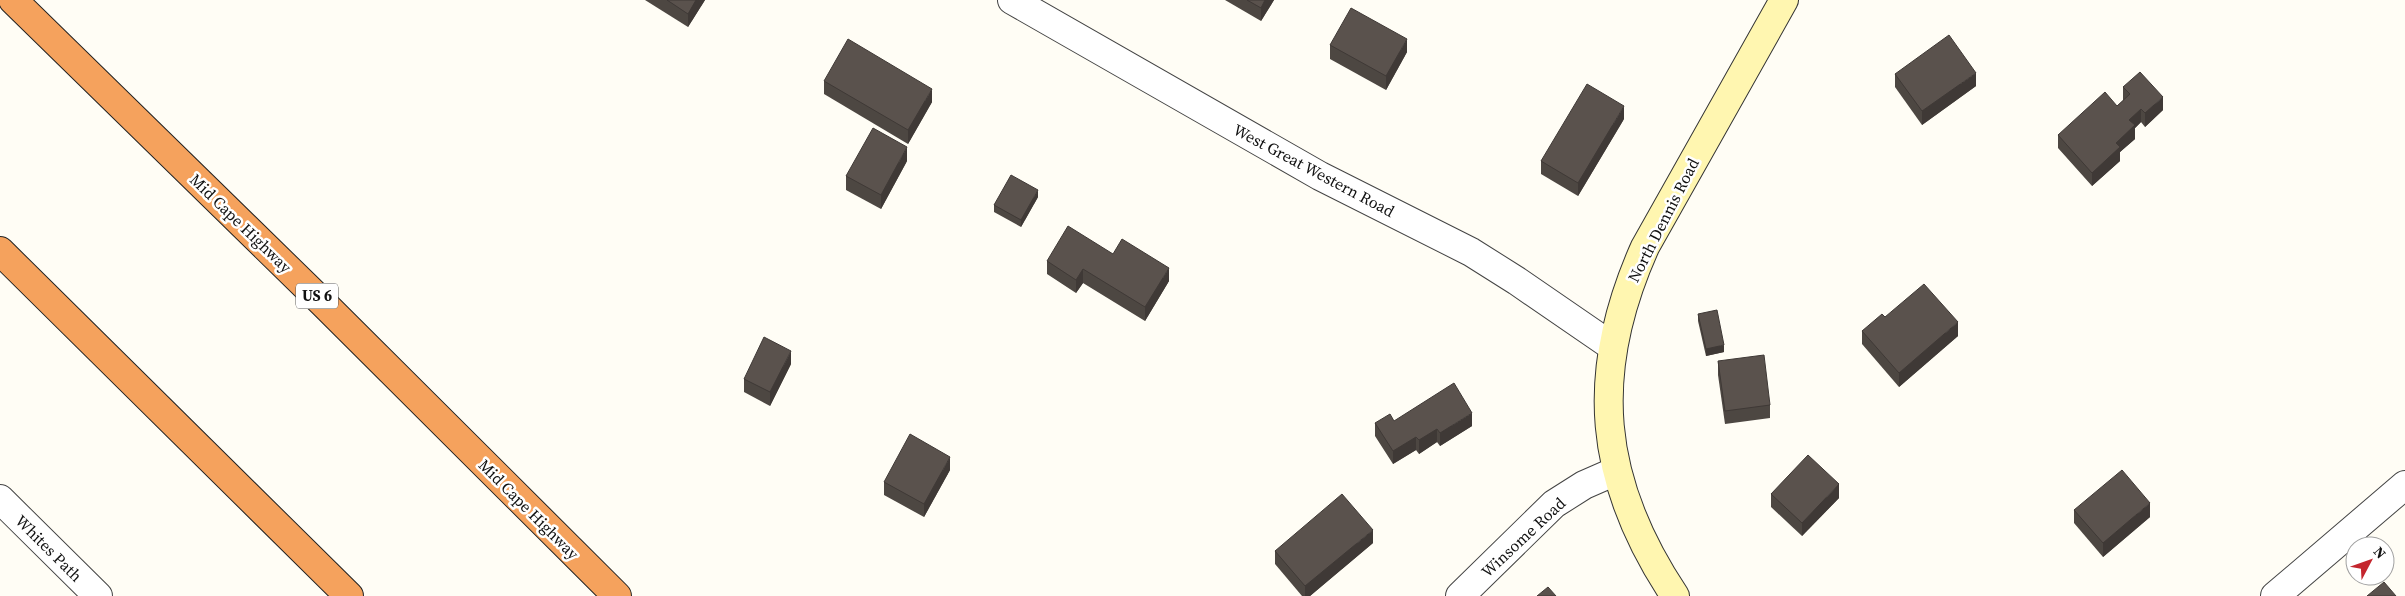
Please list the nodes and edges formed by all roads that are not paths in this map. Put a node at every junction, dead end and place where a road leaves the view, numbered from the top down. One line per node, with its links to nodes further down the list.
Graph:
1 (13, 0): 11 (highway, Mid Cape Highway / US 6)
2 (1012, 0): 5 (street, West Great Western Road)
3 (1784, 0): 5 (main road, North Dennis Road)
4 (0, 251): 10 (highway)
5 (1613, 346): 6 (main road, North Dennis Road)
6 (1616, 470): 12 (street, Winsome Road); 13 (main road, North Dennis Road)
7 (2405, 484): 14 (street)
8 (0, 500): 9 (street, Whites Path)
9 (98, 596)
10 (349, 596)
11 (617, 596)
12 (1460, 596)
13 (1675, 596)
14 (2275, 596)

